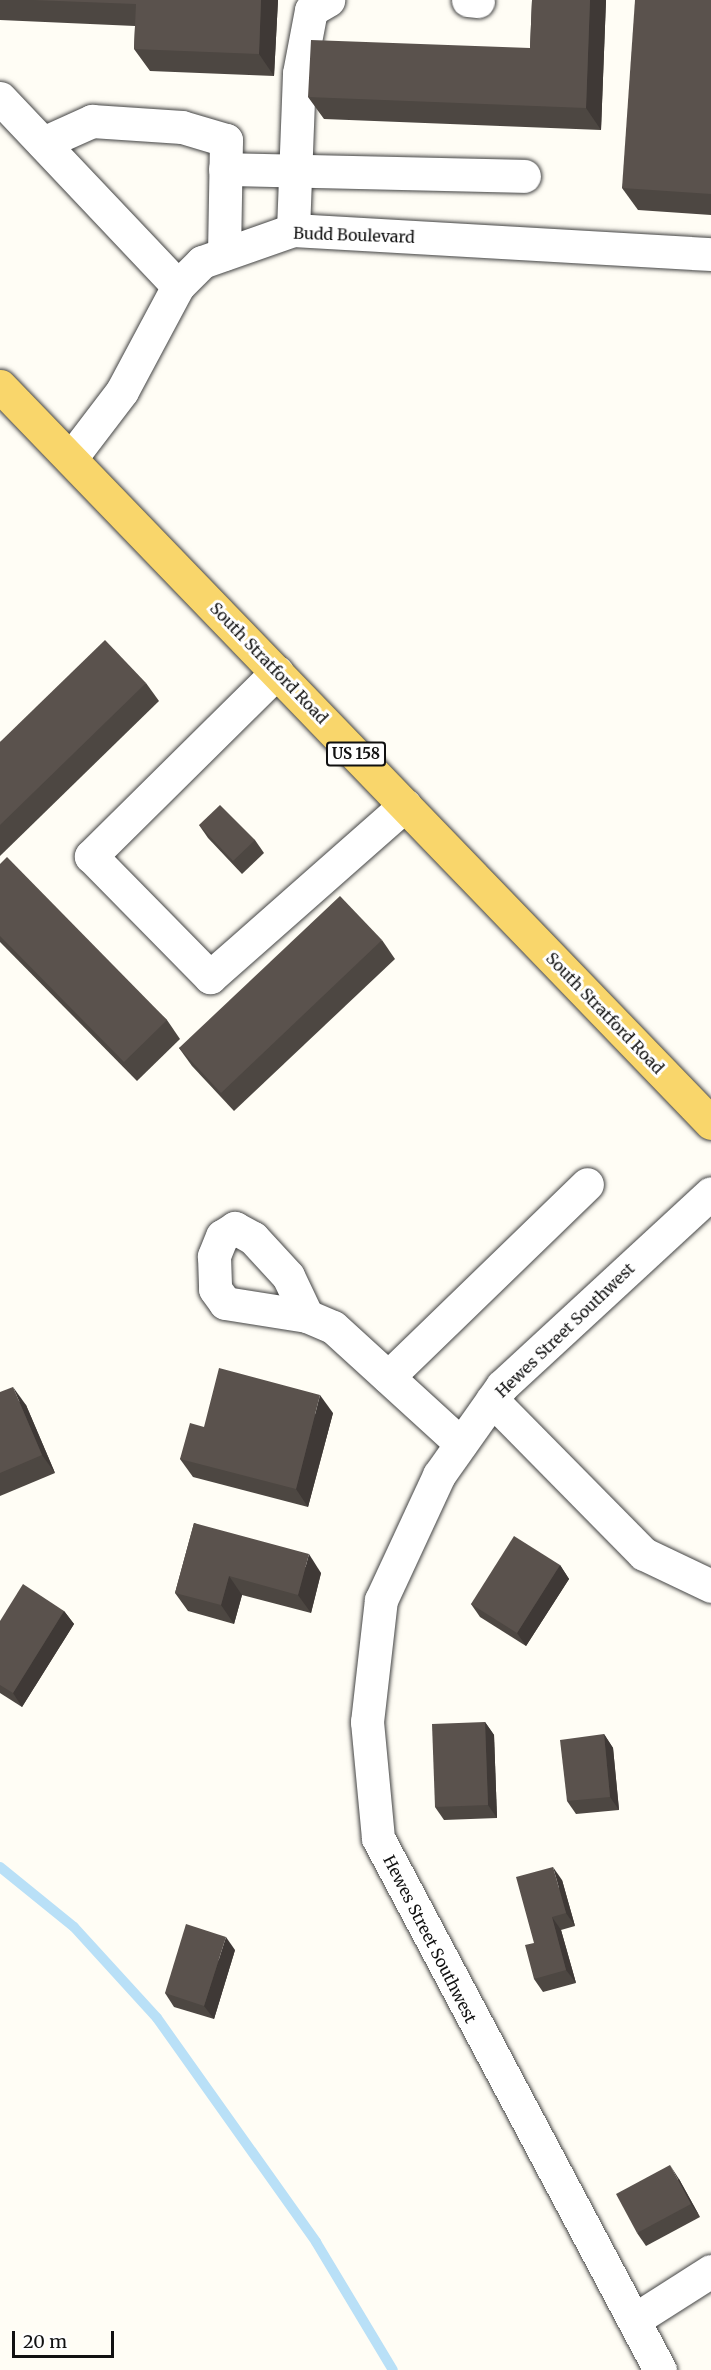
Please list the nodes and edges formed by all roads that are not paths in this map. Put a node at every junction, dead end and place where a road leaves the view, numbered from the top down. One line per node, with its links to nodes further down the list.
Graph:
1 (328, 0): 5 (street)
2 (0, 98): 3 (street)
3 (43, 143): 4 (street); 10 (street)
4 (225, 169): 5 (street); 8 (street)
5 (292, 170): 6 (street); 7 (street)
6 (524, 176)
7 (293, 230): 8 (street, Budd Boulevard); 9 (street, Budd Boulevard)
8 (224, 254): 10 (street, Budd Boulevard)
9 (711, 254)
10 (178, 286): 12 (street, Budd Boulevard)
11 (0, 386): 12 (main road, South Stratford Road / US 158)
12 (71, 458): 13 (main road, South Stratford Road / US 158)
13 (277, 672): 14 (main road, South Stratford Road / US 158); 14 (street)
14 (405, 805): 15 (main road, South Stratford Road / US 158)
15 (711, 1123)
16 (587, 1184): 19 (street)
17 (711, 1194): 20 (street, Hewes Street Southwest)
18 (307, 1316): 19 (street)
19 (388, 1377): 21 (street)
20 (492, 1400): 21 (street, Hewes Street Southwest); 22 (street)
21 (461, 1444): 24 (street, Hewes Street Southwest)
22 (711, 1586)
23 (711, 2271): 24 (street)
24 (634, 2320): 25 (street, Hewes Street Southwest)
25 (660, 2370)

